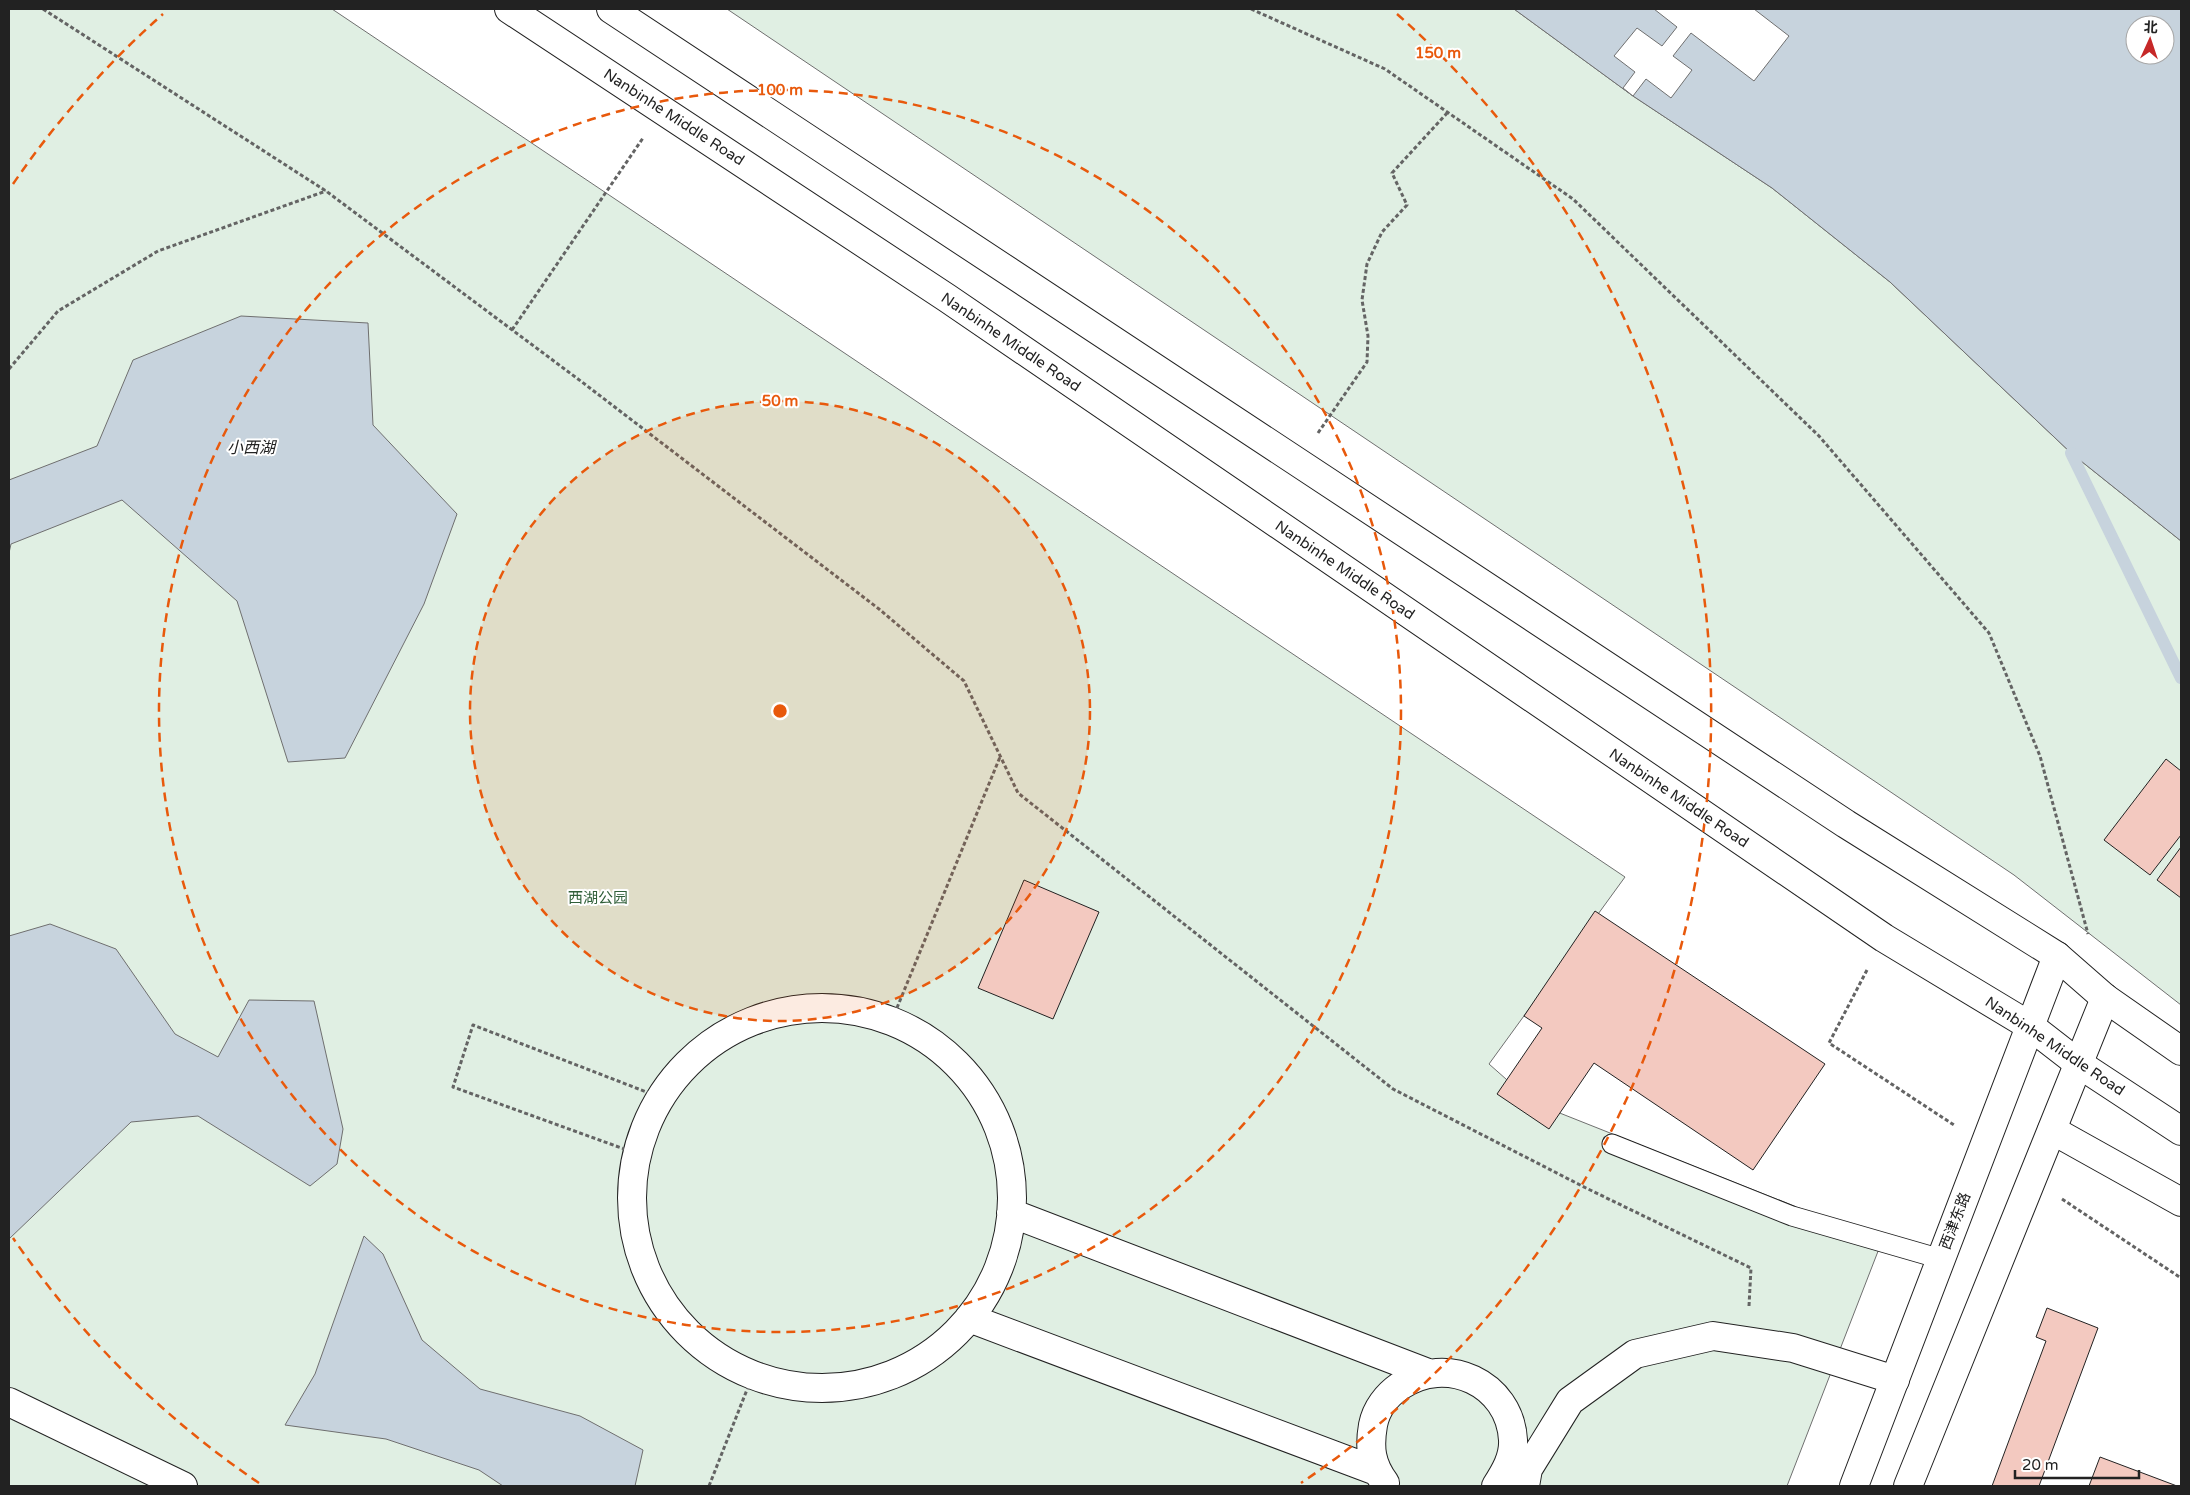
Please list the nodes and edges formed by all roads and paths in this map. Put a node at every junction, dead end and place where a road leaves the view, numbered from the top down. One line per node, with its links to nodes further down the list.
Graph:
1 (43, 9): 7 (path)
2 (509, 9): 5 (main road, Nanbinhe Middle Road)
3 (611, 9): 10 (main road)
4 (1251, 9): 6 (path)
5 (663, 109): 8 (path); 16 (main road, Nanbinhe Middle Road)
6 (1448, 112): 10 (path); 12 (path)
7 (326, 190): 8 (path); 9 (path)
8 (512, 330): 11 (path)
9 (9, 369)
10 (1298, 462): 13 (main road)
11 (1000, 757): 15 (path); 28 (path)
12 (2090, 942)
13 (2057, 956): 14 (main road); 16 (main road, 西津东路)
14 (2106, 998): 17 (main road); 18 (main road)
15 (892, 1020): 19 (main road); 25 (main road)
16 (2030, 1026): 18 (main road, Nanbinhe Middle Road); 26 (main road, 西津东路)
17 (2181, 1051)
18 (2079, 1064): 20 (main road); 21 (main road, Nanbinhe Middle Road)
19 (662, 1098): 23 (main road); 23 (path)
20 (2052, 1130): 24 (main road); 38 (main road)
21 (2181, 1131)
22 (1612, 1144): 26 (lane)
23 (638, 1154): 30 (main road)
24 (2181, 1202)
25 (1011, 1213): 27 (main road); 29 (main road)
26 (1941, 1259): 31 (main road, 西津东路)
27 (969, 1318): 30 (main road); 34 (main road)
28 (1746, 1340): 31 (main road); 33 (main road)
29 (1428, 1373): 33 (main road); 34 (main road)
30 (752, 1377): 36 (path)
31 (1894, 1380): 37 (main road, 西津东路)
32 (9, 1402): 35 (main road)
33 (1514, 1477)
34 (1382, 1479)
35 (183, 1486)
36 (709, 1486)
37 (1854, 1486)
38 (1908, 1486)

